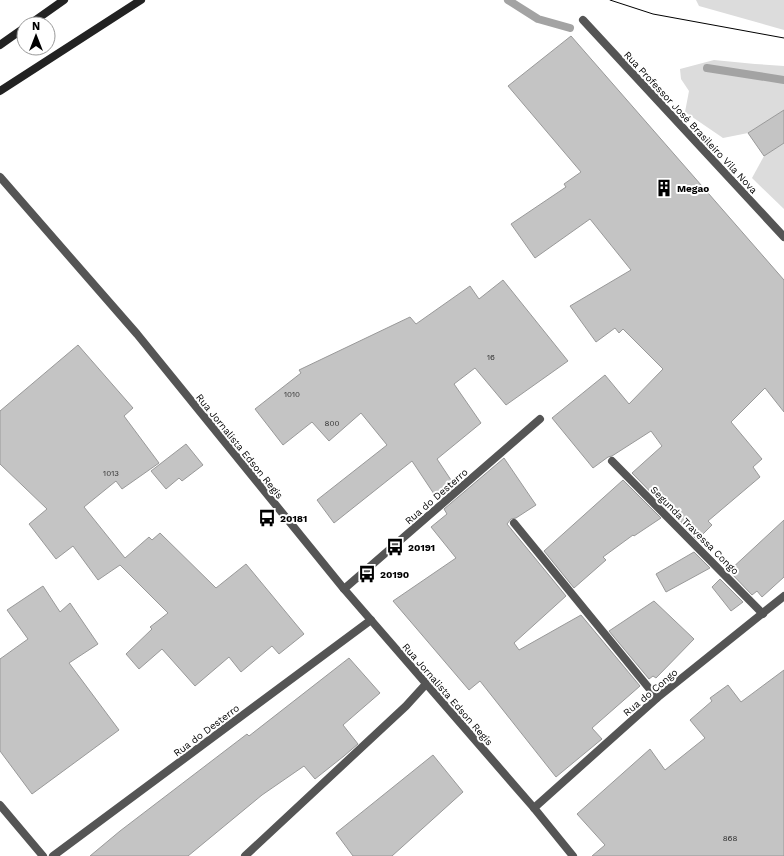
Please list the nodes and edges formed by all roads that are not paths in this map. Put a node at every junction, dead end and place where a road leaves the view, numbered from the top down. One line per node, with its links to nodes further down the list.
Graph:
1 (64, 0): 3 (main road)
2 (141, 0): 7 (main road)
3 (41, 16)
4 (583, 20): 9 (street, Rua Professor José Brasileiro Vila Nova)
5 (16, 34): 6 (main road)
6 (0, 45)
7 (0, 91)
8 (0, 177): 13 (street, Rua Jornalista Edson Regis)
9 (784, 237)
10 (540, 419): 13 (street, Rua do Desterro)
11 (612, 461): 15 (street, Segunda Travessa Congo)
12 (514, 523): 18 (street)
13 (344, 589): 16 (street, Rua Jornalista Edson Regis)
14 (784, 596): 15 (street, Rua do Congo)
15 (763, 614): 18 (street, Rua do Congo)
16 (371, 620): 17 (street, Rua Jornalista Edson Regis); 22 (street, Rua do Desterro)
17 (426, 684): 20 (street, Rua Jornalista Edson Regis); 23 (street)
18 (657, 698): 20 (street, Rua do Congo)
19 (0, 805): 21 (street)
20 (534, 808): 24 (street, Rua Jornalista Edson Regis)
21 (43, 856)
22 (53, 856)
23 (245, 856)
24 (573, 856)

